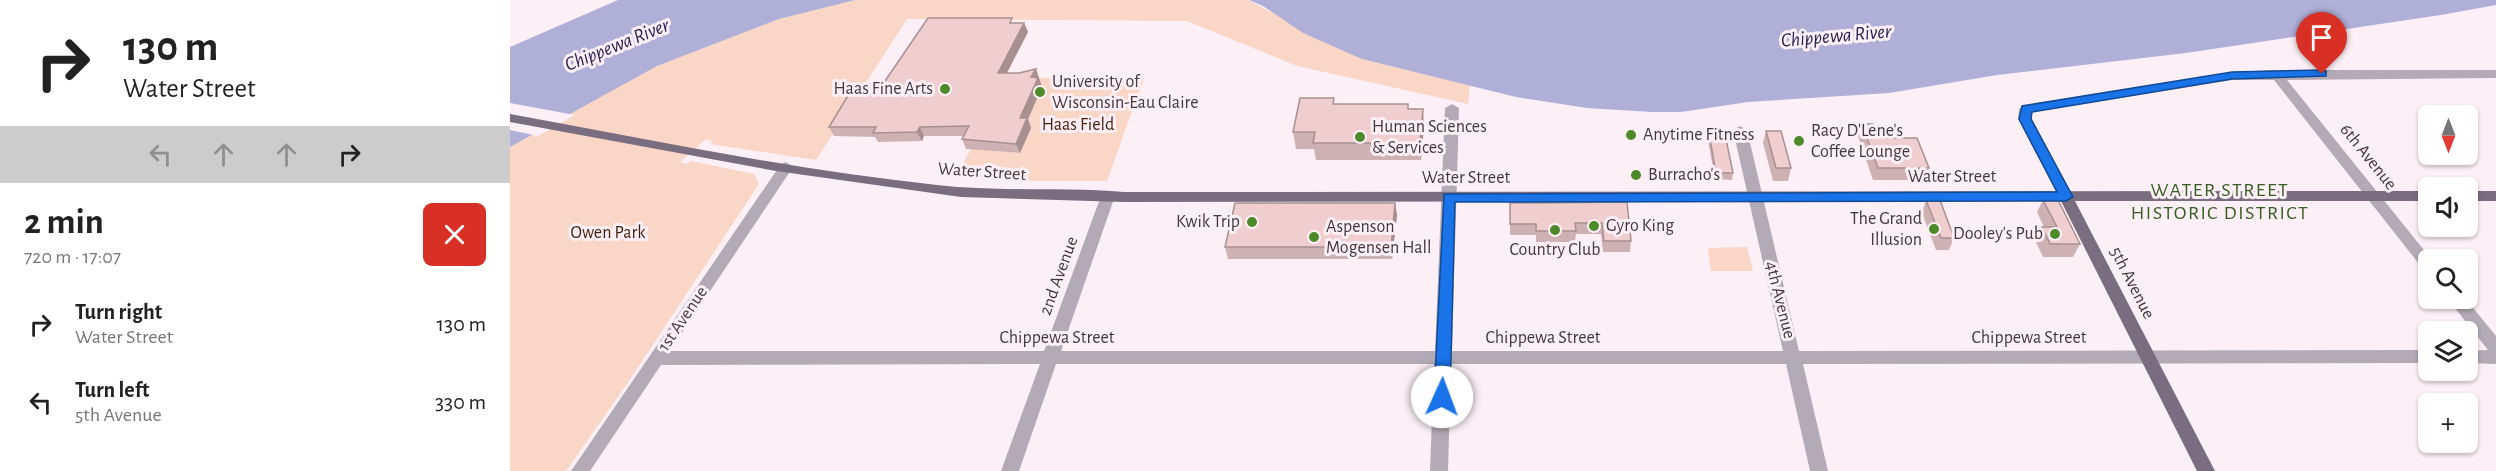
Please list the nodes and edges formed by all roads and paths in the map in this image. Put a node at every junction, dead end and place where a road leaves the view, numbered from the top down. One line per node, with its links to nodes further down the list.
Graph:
1 (2276, 74): 2 (street); 8 (street, 6th Avenue); 14 (street, 5th Avenue)
2 (2496, 74)
3 (1452, 108): 12 (street)
4 (510, 118): 6 (main road, Water Street)
5 (1740, 130): 13 (street, 4th Avenue)
6 (786, 167): 7 (main road, Water Street); 23 (street, 1st Avenue)
7 (1108, 196): 12 (main road, Water Street); 18 (street, 2nd Avenue)
8 (2374, 196): 9 (main road, Water Street); 14 (main road, Water Street); 15 (street, 6th Avenue)
9 (2418, 196)
10 (2478, 196): 11 (main road)
11 (2496, 196)
12 (1449, 197): 13 (main road, Water Street); 24 (street)
13 (1755, 197): 14 (main road, Water Street); 25 (street, 4th Avenue)
14 (2066, 197): 19 (main road, 5th Avenue)
15 (2418, 252)
16 (2464, 309): 17 (street)
17 (2496, 348)
18 (1050, 357): 23 (street, Chippewa Street); 24 (street, Chippewa Street); 27 (street, 2nd Avenue)
19 (2148, 357): 20 (street, Chippewa Street); 25 (street, Chippewa Street); 30 (main road, 5th Avenue)
20 (2418, 357)
21 (2478, 357): 22 (street)
22 (2496, 357)
23 (657, 358): 26 (street, 1st Avenue)
24 (1444, 358): 25 (street, Chippewa Street); 28 (street)
25 (1794, 358): 29 (street, 4th Avenue)
26 (580, 471)
27 (1010, 471)
28 (1439, 471)
29 (1819, 471)
30 (2206, 471)

